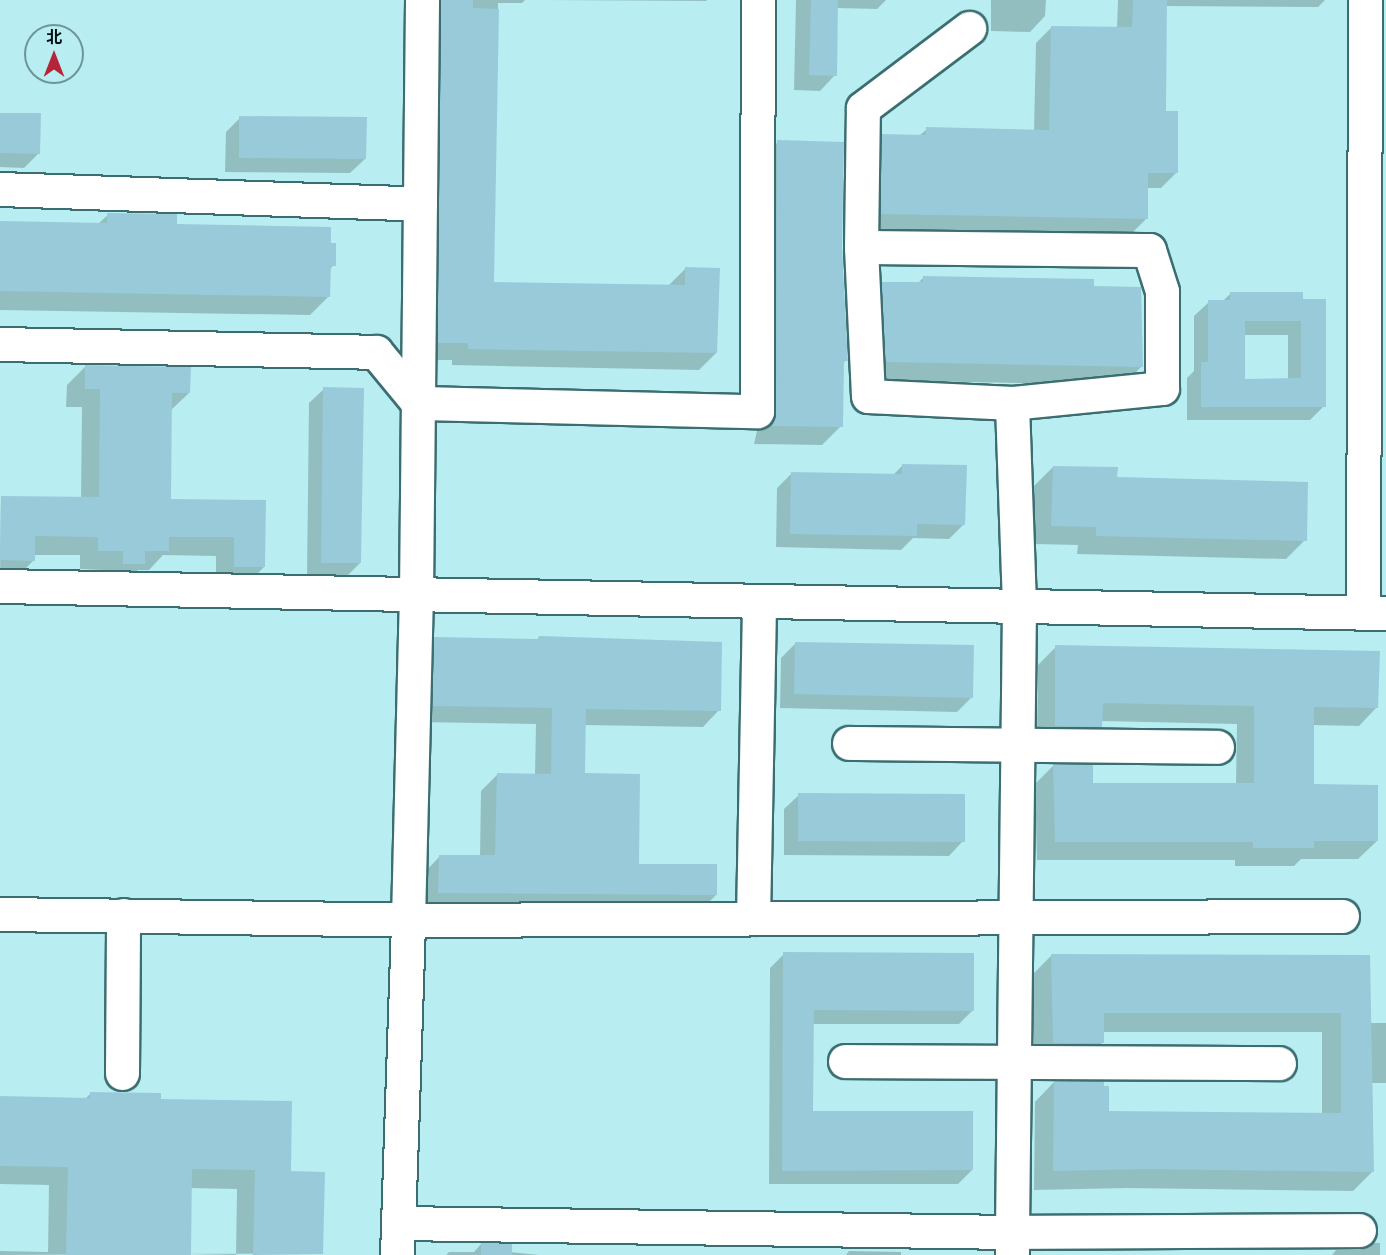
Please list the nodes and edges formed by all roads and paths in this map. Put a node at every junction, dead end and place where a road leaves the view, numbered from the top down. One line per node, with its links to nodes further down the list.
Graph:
1 (422, 0): 6 (street)
2 (758, 0): 9 (street)
3 (1365, 0): 15 (street)
4 (969, 28): 7 (street)
5 (0, 189): 6 (street)
6 (420, 204): 9 (street)
7 (861, 247): 10 (street); 10 (street)
8 (0, 344): 9 (street)
9 (418, 403): 12 (street)
10 (1012, 403): 14 (street)
11 (0, 586): 12 (street)
12 (416, 594): 13 (street); 24 (street)
13 (759, 601): 14 (street); 23 (street)
14 (1019, 605): 15 (street); 17 (street)
15 (1374, 613)
16 (849, 743): 17 (street)
17 (1017, 745): 18 (street); 22 (street)
18 (1217, 747)
19 (0, 914): 20 (street)
20 (123, 915): 24 (street); 28 (street)
21 (1342, 916): 22 (street)
22 (1015, 917): 23 (street); 26 (street)
23 (753, 918): 24 (street)
24 (408, 920): 29 (street)
25 (845, 1061): 26 (street)
26 (1014, 1062): 27 (street); 32 (street)
27 (1279, 1063)
28 (122, 1073)
29 (398, 1223): 31 (street); 33 (street)
30 (1359, 1230): 32 (street)
31 (759, 1242): 32 (street)
32 (1012, 1244)
33 (397, 1255)

